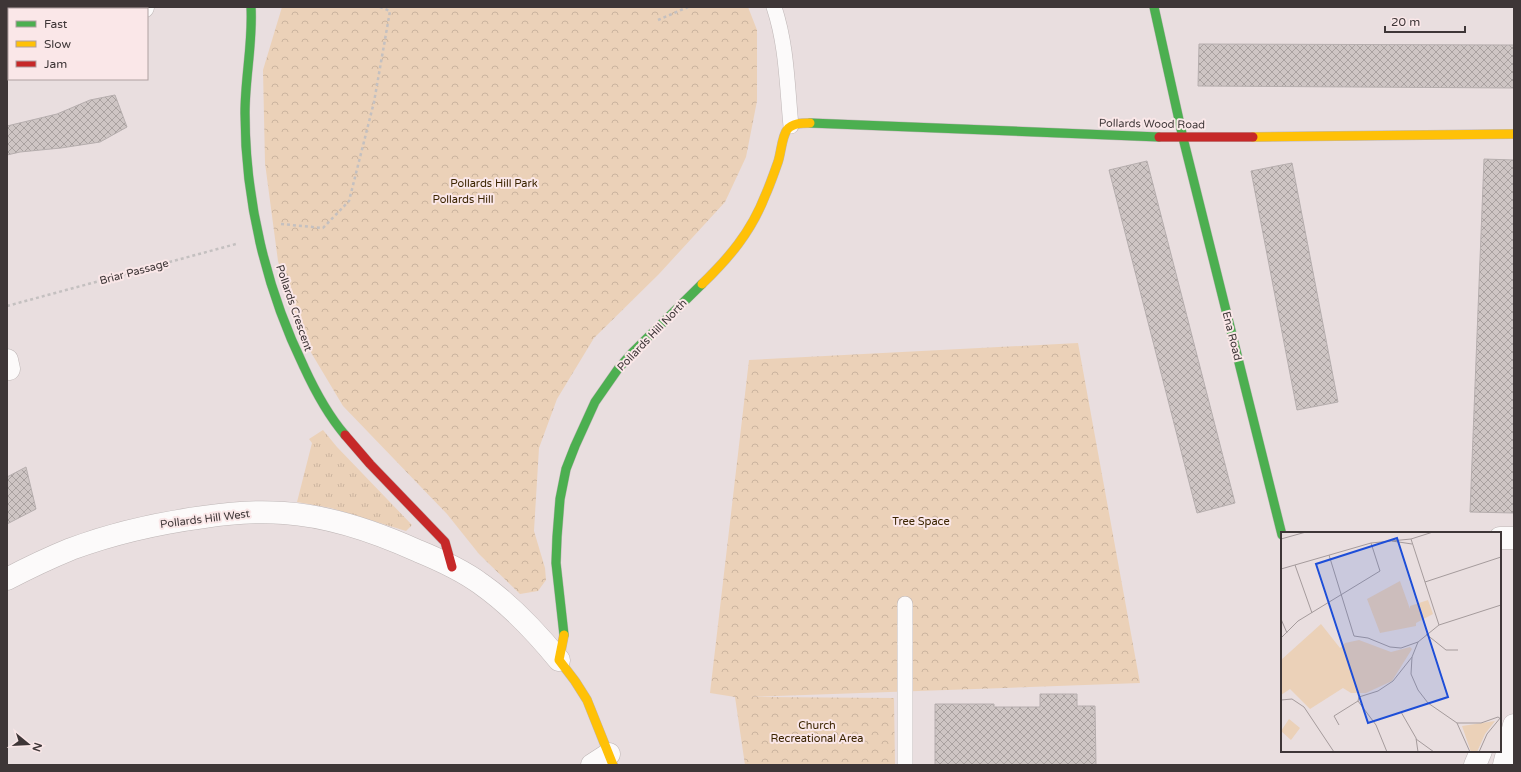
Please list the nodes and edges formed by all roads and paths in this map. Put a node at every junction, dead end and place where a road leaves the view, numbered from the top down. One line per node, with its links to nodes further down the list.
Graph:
1 (251, 7): 10 (street, Pollards Crescent)
2 (380, 7): 10 (path)
3 (688, 7): 6 (path)
4 (774, 7): 7 (lane)
5 (1154, 7): 9 (street, Ena Road)
6 (658, 20)
7 (791, 126): 9 (street, Pollards Wood Road); 19 (street, Pollards Hill North)
8 (1514, 134): 9 (street, Pollards Wood Road)
9 (1183, 138): 13 (street, Ena Road)
10 (255, 218): 11 (street, Pollards Crescent)
11 (260, 237): 12 (path, Briar Passage); 16 (street, Pollards Crescent)
12 (7, 306)
13 (1281, 532)
14 (1501, 538): 15 (street)
15 (1514, 538)
16 (452, 567): 17 (street, Pollards Hill West); 19 (street, Pollards Hill West)
17 (7, 579)
18 (905, 604): 25 (lane)
19 (559, 660): 24 (street)
20 (1514, 721): 21 (street)
21 (1501, 724)
22 (1514, 725): 27 (street)
23 (1481, 752): 26 (street)
24 (605, 761)
25 (905, 765)
26 (1475, 765)
27 (1504, 765)

